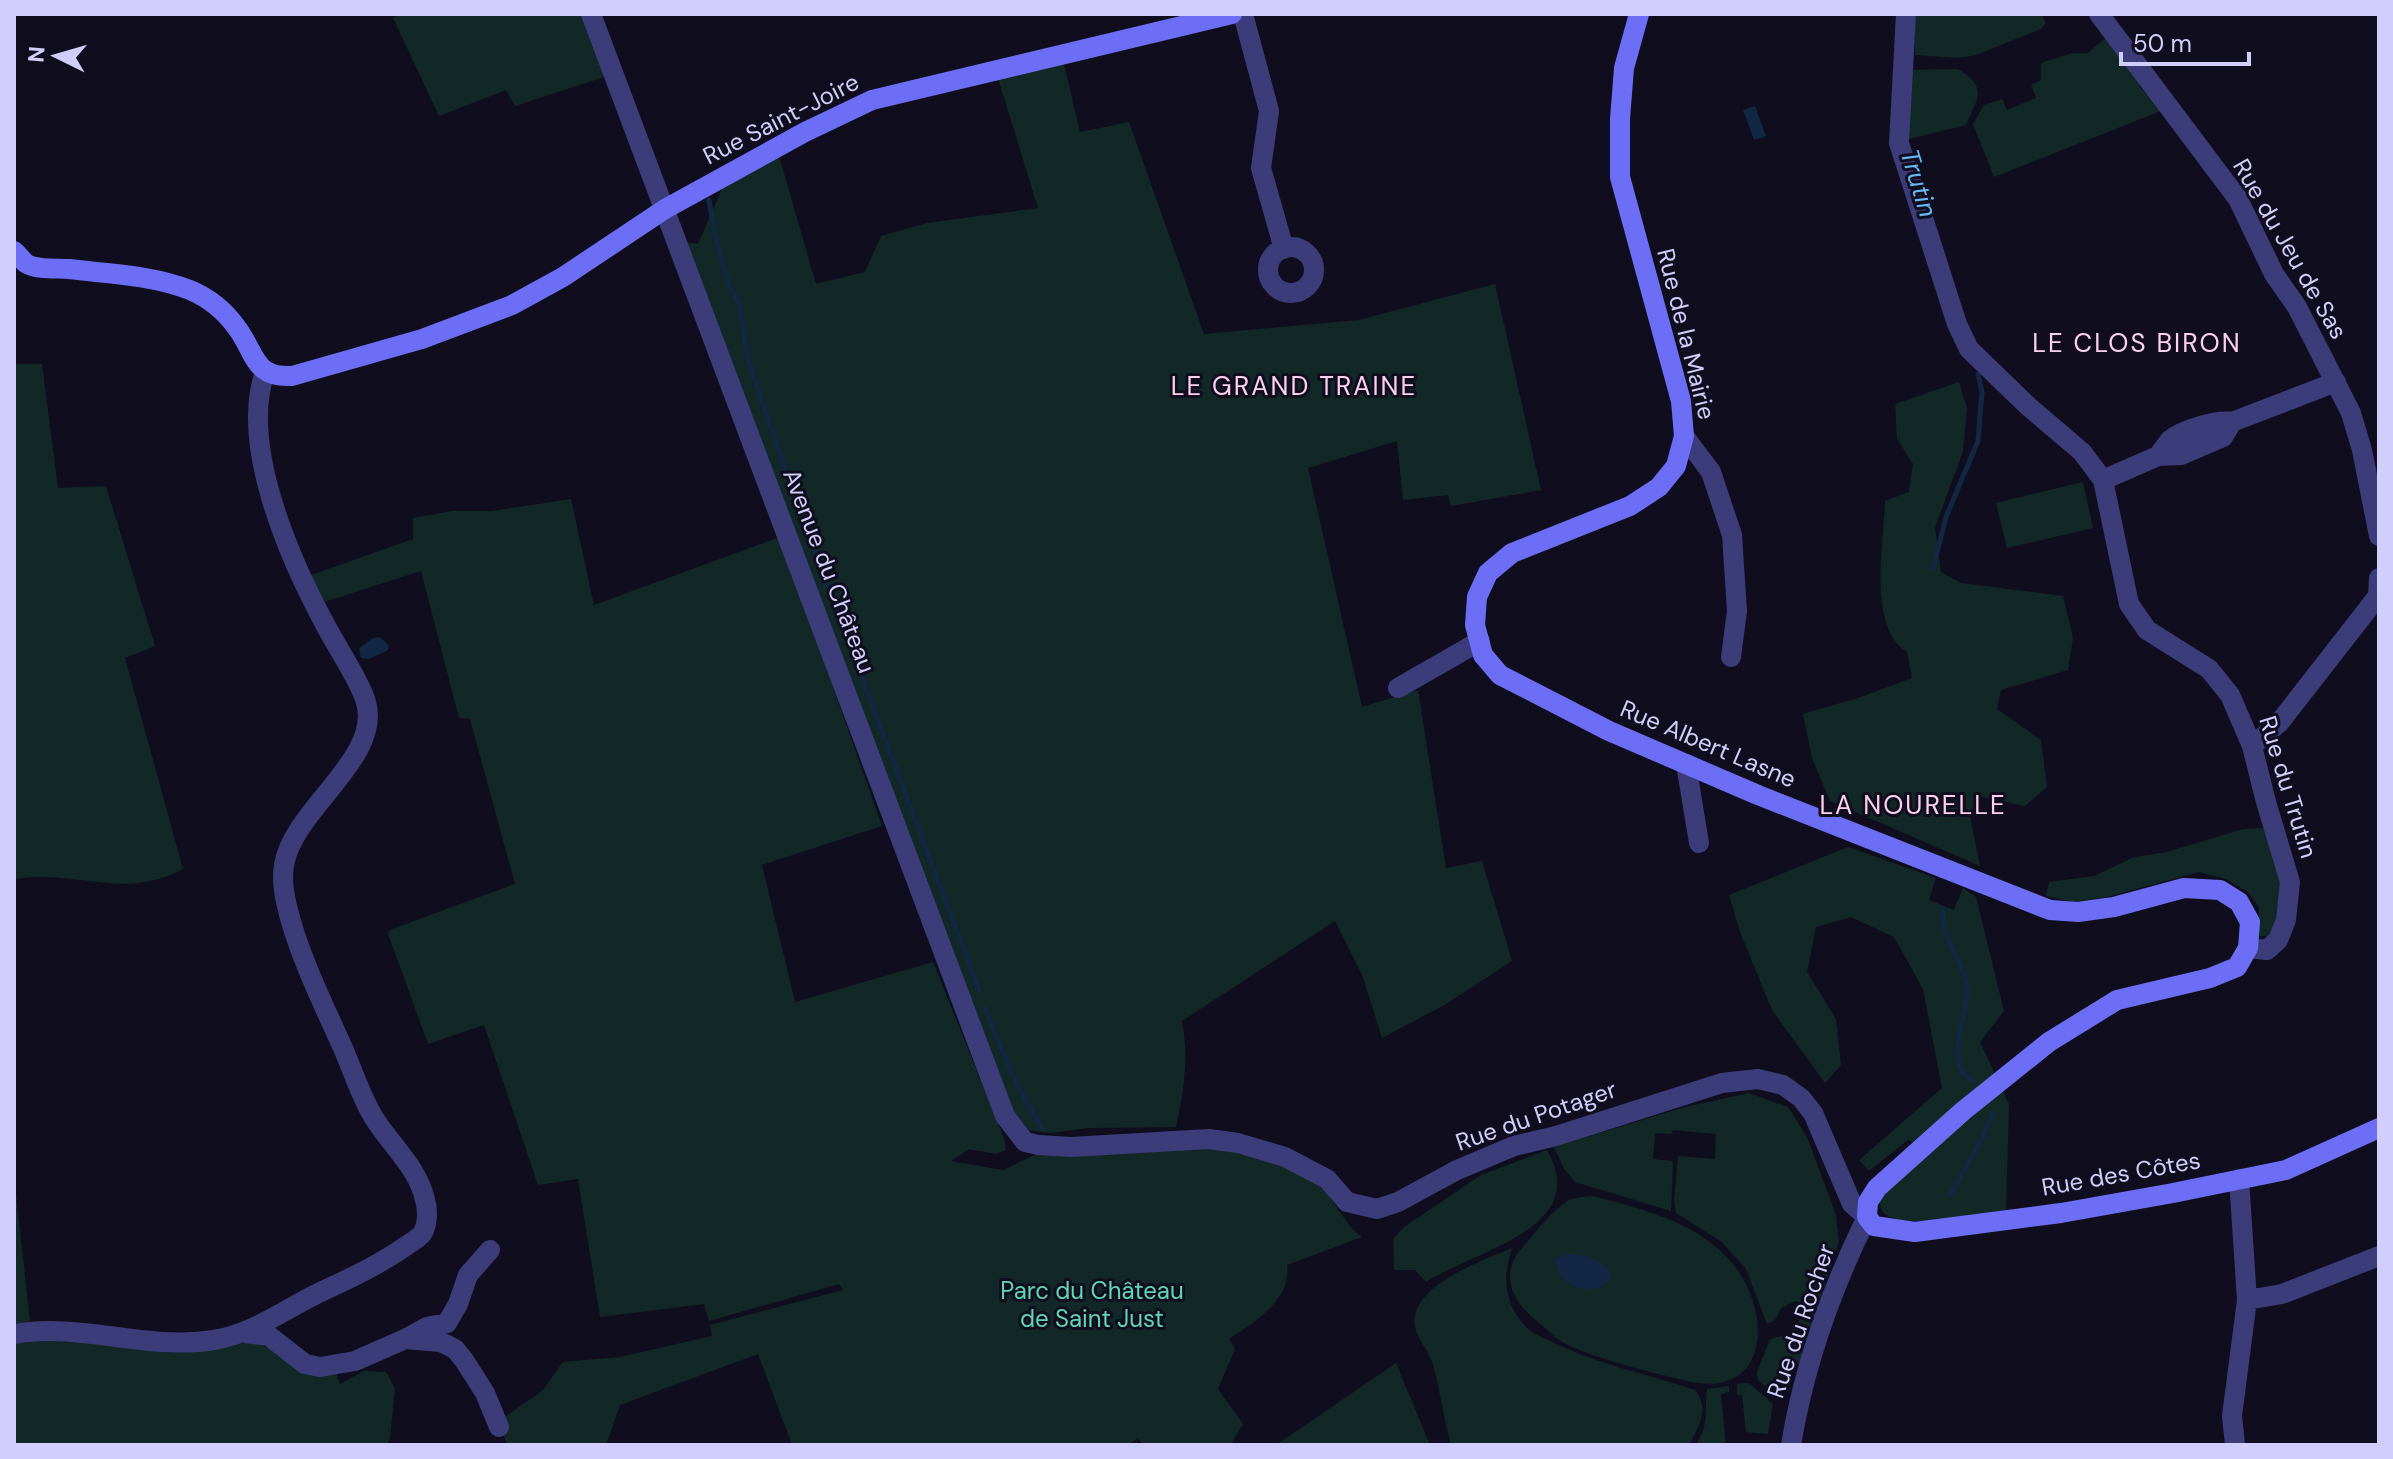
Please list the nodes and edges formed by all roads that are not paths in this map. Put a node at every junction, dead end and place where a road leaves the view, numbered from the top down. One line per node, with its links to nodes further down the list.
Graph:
1 (591, 14): 7 (street, Avenue du Château)
2 (1232, 14): 7 (street, Rue Saint-Joire)
3 (1243, 14): 8 (street)
4 (1639, 14): 12 (street, Rue de la Mairie)
5 (1906, 14): 13 (street, Rue du Trutin)
6 (2099, 14): 11 (street, Rue du Jeu de Sas)
7 (665, 209): 10 (street, Rue Saint-Joire); 24 (street, Avenue du Château)
8 (1284, 249)
9 (14, 251): 10 (street)
10 (265, 372): 30 (street)
11 (2336, 382): 13 (street); 14 (street, Rue du Jeu de Sas)
12 (1684, 436): 16 (street, Rue Albert Lasne); 17 (street, Rue de la Mairie)
13 (2103, 480): 19 (street, Rue du Trutin)
14 (2379, 536)
15 (2379, 578): 19 (street)
16 (1480, 641): 18 (street); 20 (street, Rue Albert Lasne)
17 (1731, 657)
18 (1398, 688)
19 (2252, 746): 22 (street, Rue du Trutin)
20 (1686, 764): 21 (street); 22 (street, Rue Albert Lasne)
21 (1699, 843)
22 (2248, 948): 26 (street)
23 (2379, 1128): 25 (street, Rue des Côtes)
24 (1025, 1142): 26 (street, Rue du Potager)
25 (2239, 1179): 26 (street, Rue des Côtes); 29 (street)
26 (1867, 1217): 34 (street, Rue du Rocher)
27 (490, 1250): 32 (street)
28 (2379, 1256): 29 (street)
29 (2247, 1300): 35 (street)
30 (246, 1333): 31 (street); 32 (street)
31 (14, 1334)
32 (405, 1339): 33 (street)
33 (499, 1427)
34 (1791, 1445)
35 (2235, 1445)

